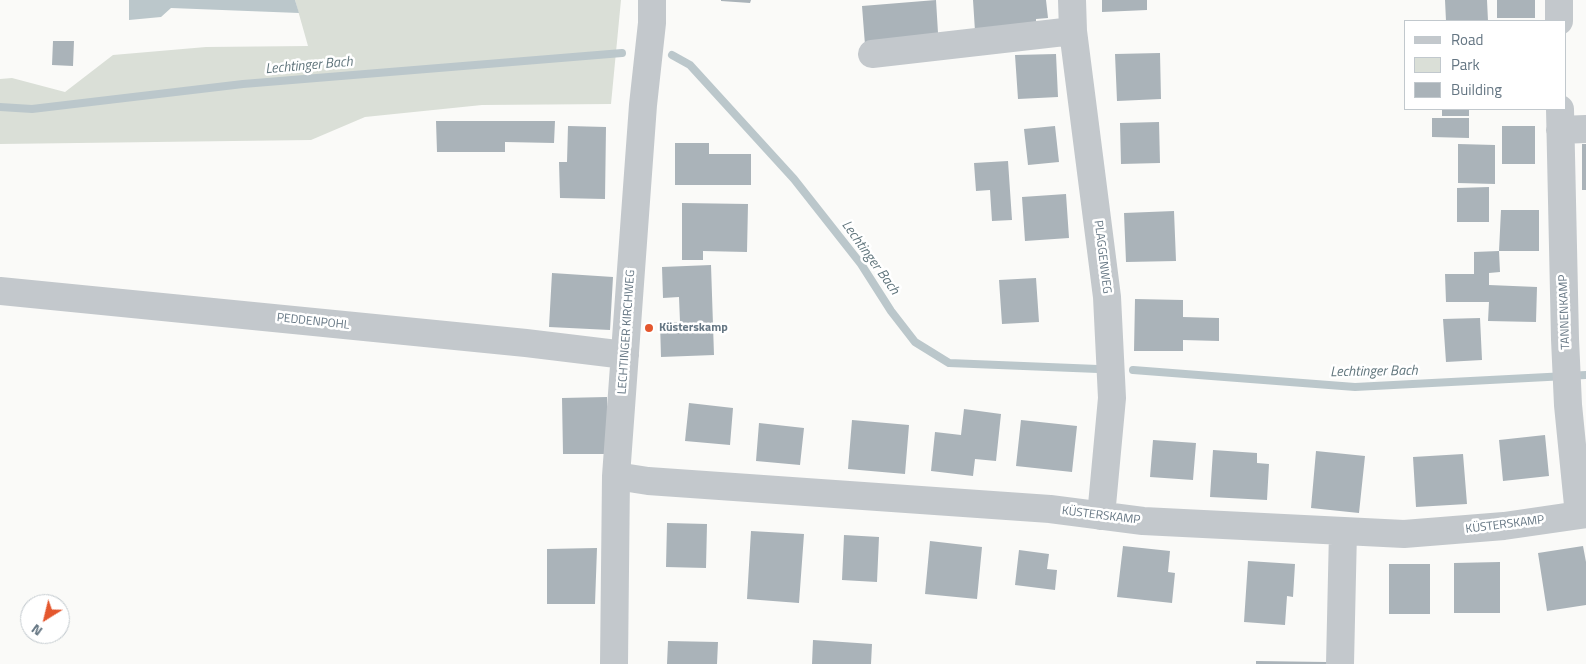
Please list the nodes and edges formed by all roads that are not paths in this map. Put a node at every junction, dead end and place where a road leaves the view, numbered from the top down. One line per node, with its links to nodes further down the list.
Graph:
1 (652, 0): 9 (street, LECHTINGER KIRCHWEG)
2 (1072, 0): 5 (street, PLAGGENWEG)
3 (1559, 0): 4 (street)
4 (1559, 20)
5 (1074, 32): 6 (street); 12 (street, PLAGGENWEG)
6 (872, 54)
7 (1568, 123): 11 (street, TANNENKAMP)
8 (0, 291): 9 (street, PEDDENPOHL)
9 (625, 355): 10 (street, LECHTINGER KIRCHWEG)
10 (616, 476): 12 (street, KÜSTERSKAMP); 14 (street, LECHTINGER KIRCHWEG)
11 (1583, 514): 13 (street, KÜSTERSKAMP)
12 (1101, 516): 13 (street, KÜSTERSKAMP)
13 (1343, 531): 15 (street)
14 (614, 664)
15 (1340, 664)

